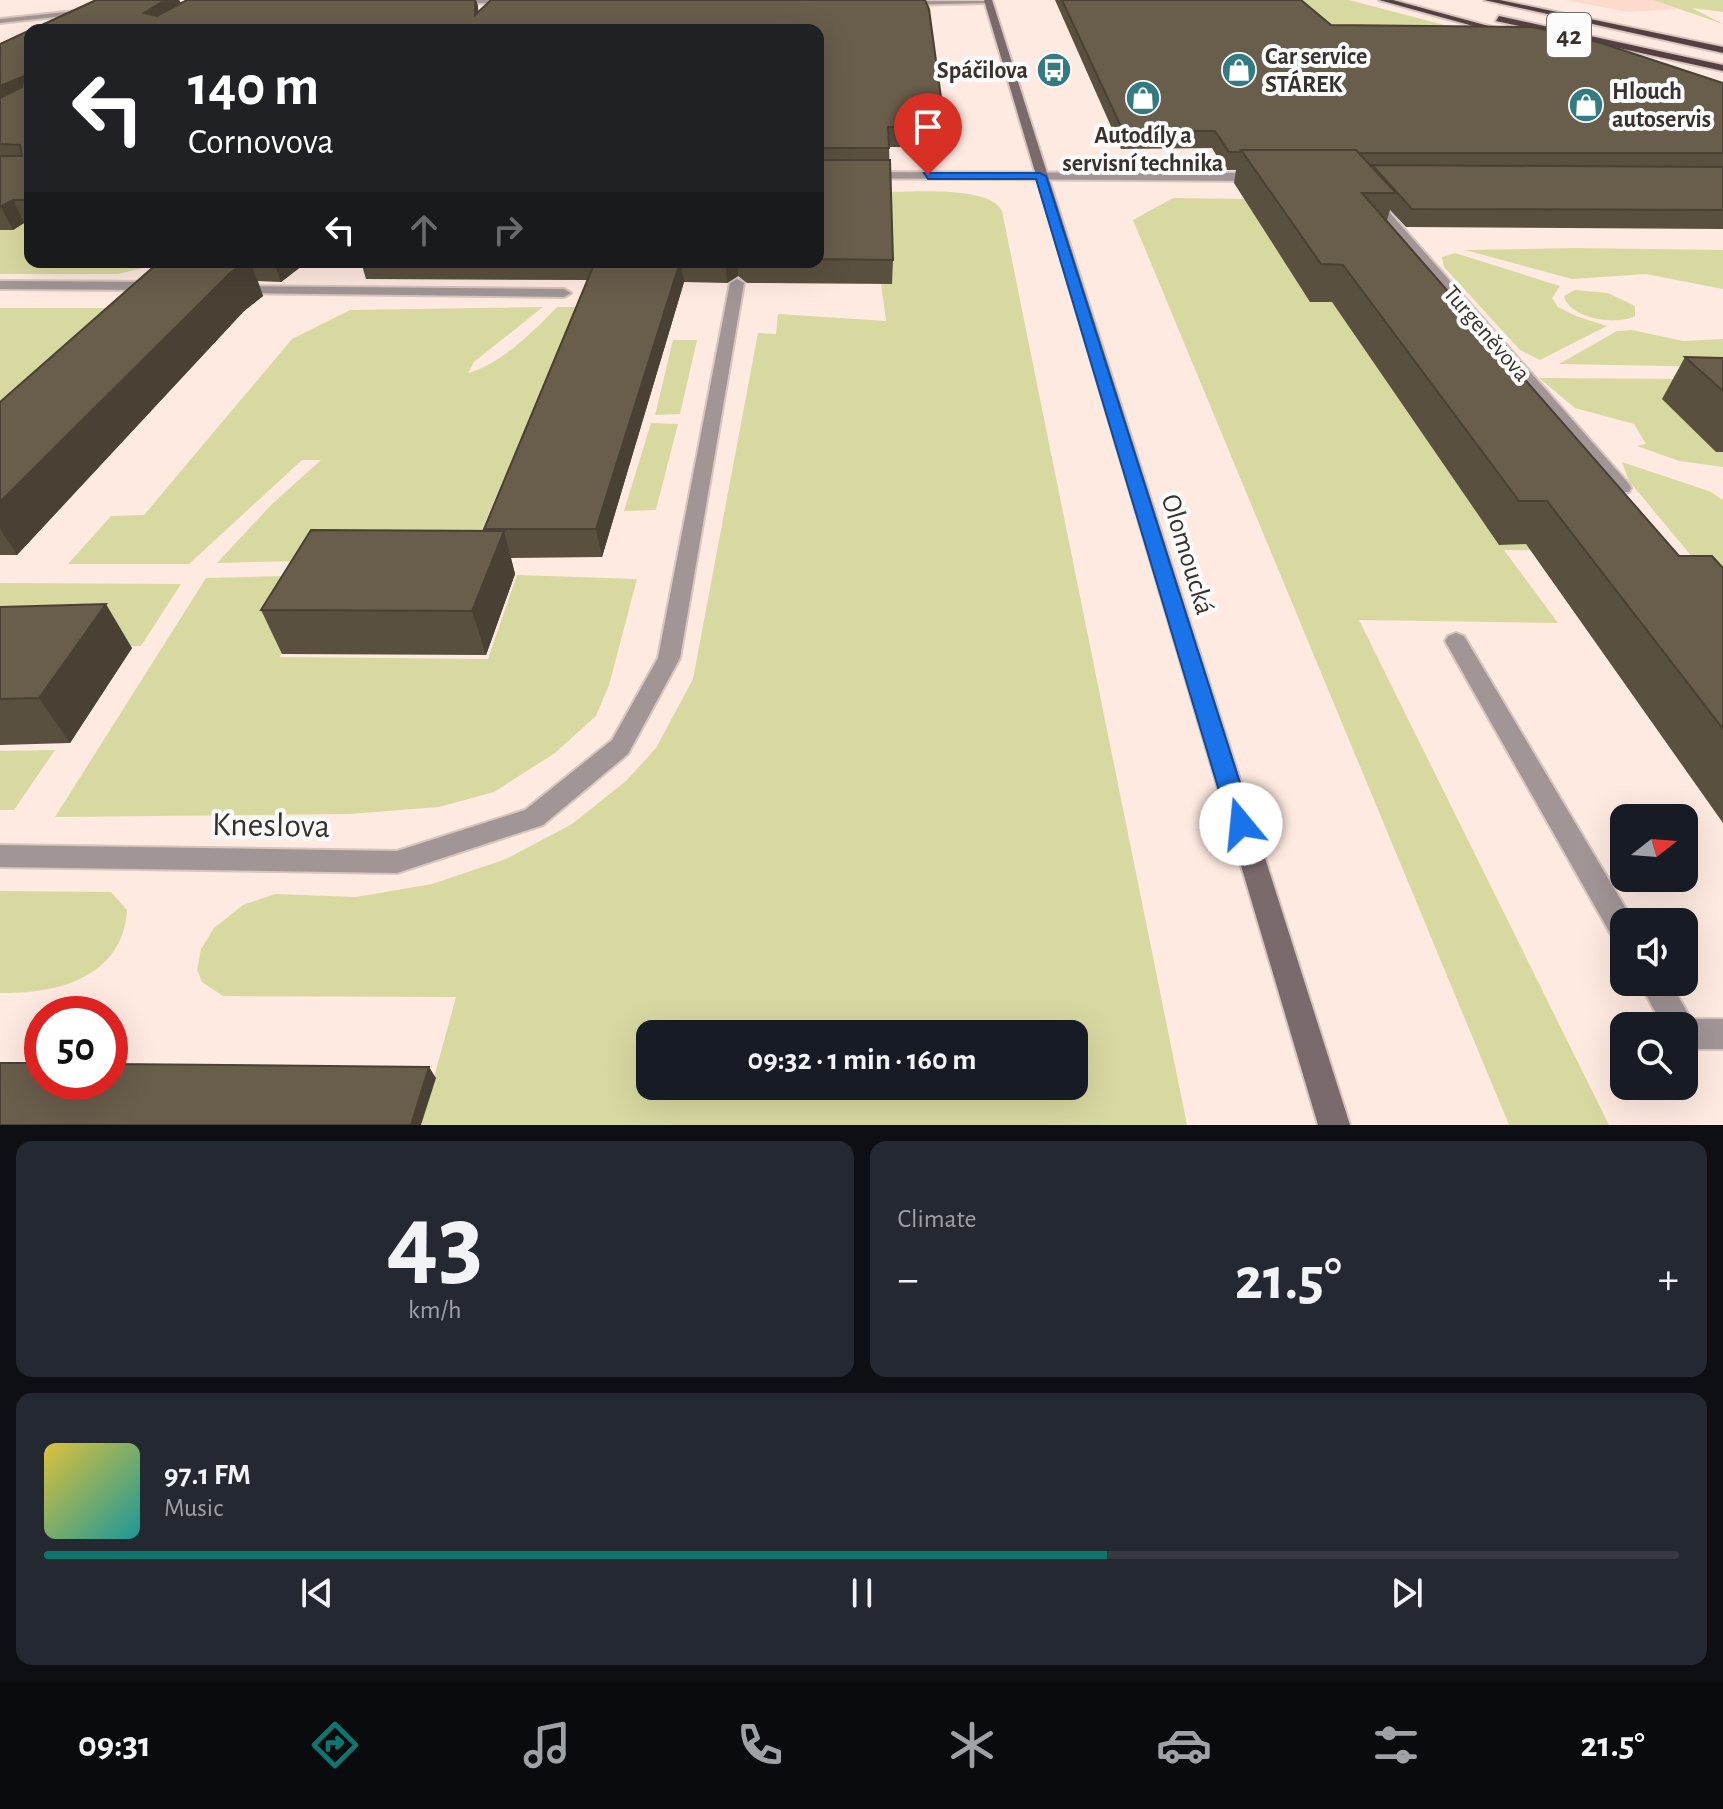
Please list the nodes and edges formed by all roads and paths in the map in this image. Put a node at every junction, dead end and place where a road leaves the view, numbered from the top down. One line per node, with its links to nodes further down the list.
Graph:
1 (1383, 0): 10 (highway, 42)
2 (1416, 0): 12 (highway, 42)
3 (1488, 0): 11 (highway, 42)
4 (448, 2): 5 (street)
5 (527, 2)
6 (988, 2): 7 (street); 14 (main road, Olomoucká)
7 (888, 3)
8 (109, 9): 9 (street)
9 (0, 21)
10 (1547, 42)
11 (1723, 50)
12 (1723, 68)
13 (824, 175): 14 (street)
14 (1040, 176): 15 (street); 28 (main road, Olomoucká)
15 (1273, 177)
16 (1359, 186): 22 (street, Turgeněvova)
17 (737, 283): 24 (street, Kneslova)
18 (167, 284): 19 (street)
19 (0, 285)
20 (224, 289): 21 (street)
21 (564, 293)
22 (1622, 488)
23 (1456, 641): 25 (street)
24 (0, 856)
25 (1611, 908)
26 (1698, 1034): 27 (street)
27 (1723, 1034)
28 (1334, 1125)

